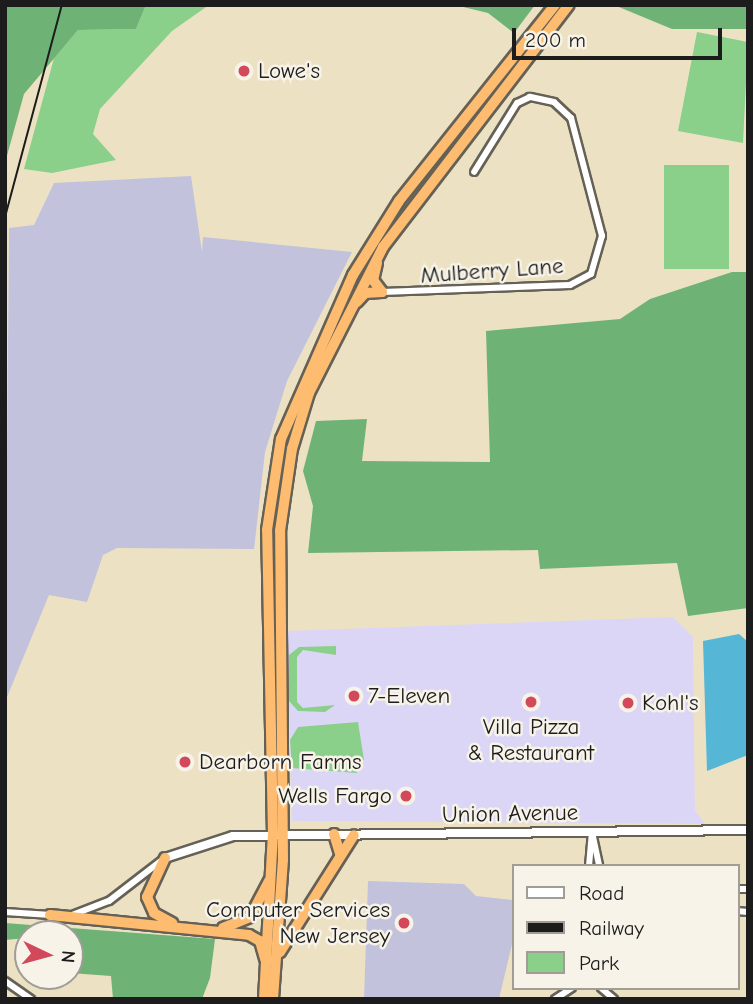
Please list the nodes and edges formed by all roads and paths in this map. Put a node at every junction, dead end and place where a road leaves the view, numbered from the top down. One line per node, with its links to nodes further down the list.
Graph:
1 (555, 5): 10 (highway)
2 (569, 5): 4 (highway)
3 (474, 172): 5 (street, Mulberry Lane)
4 (383, 247): 5 (highway); 6 (highway)
5 (382, 292): 6 (highway)
6 (337, 326): 10 (highway)
7 (748, 830): 8 (street, Union Avenue)
8 (593, 832): 11 (street, Union Avenue); 14 (street); 15 (street)
9 (334, 834): 10 (street, Union Avenue); 11 (street, Union Avenue); 12 (highway)
10 (278, 835): 13 (street, Union Avenue); 16 (highway); 21 (highway)
11 (354, 835): 12 (highway)
12 (340, 855): 21 (highway)
13 (165, 858): 18 (street); 19 (highway)
14 (589, 864)
15 (599, 864)
16 (272, 871): 20 (highway); 22 (highway)
17 (5, 912): 18 (street)
18 (50, 915): 19 (highway)
19 (188, 929): 20 (highway)
20 (209, 931): 22 (highway)
21 (277, 958): 26 (highway)
22 (267, 968): 25 (highway)
23 (5, 981): 24 (street)
24 (31, 999)
25 (264, 999)
26 (273, 999)

